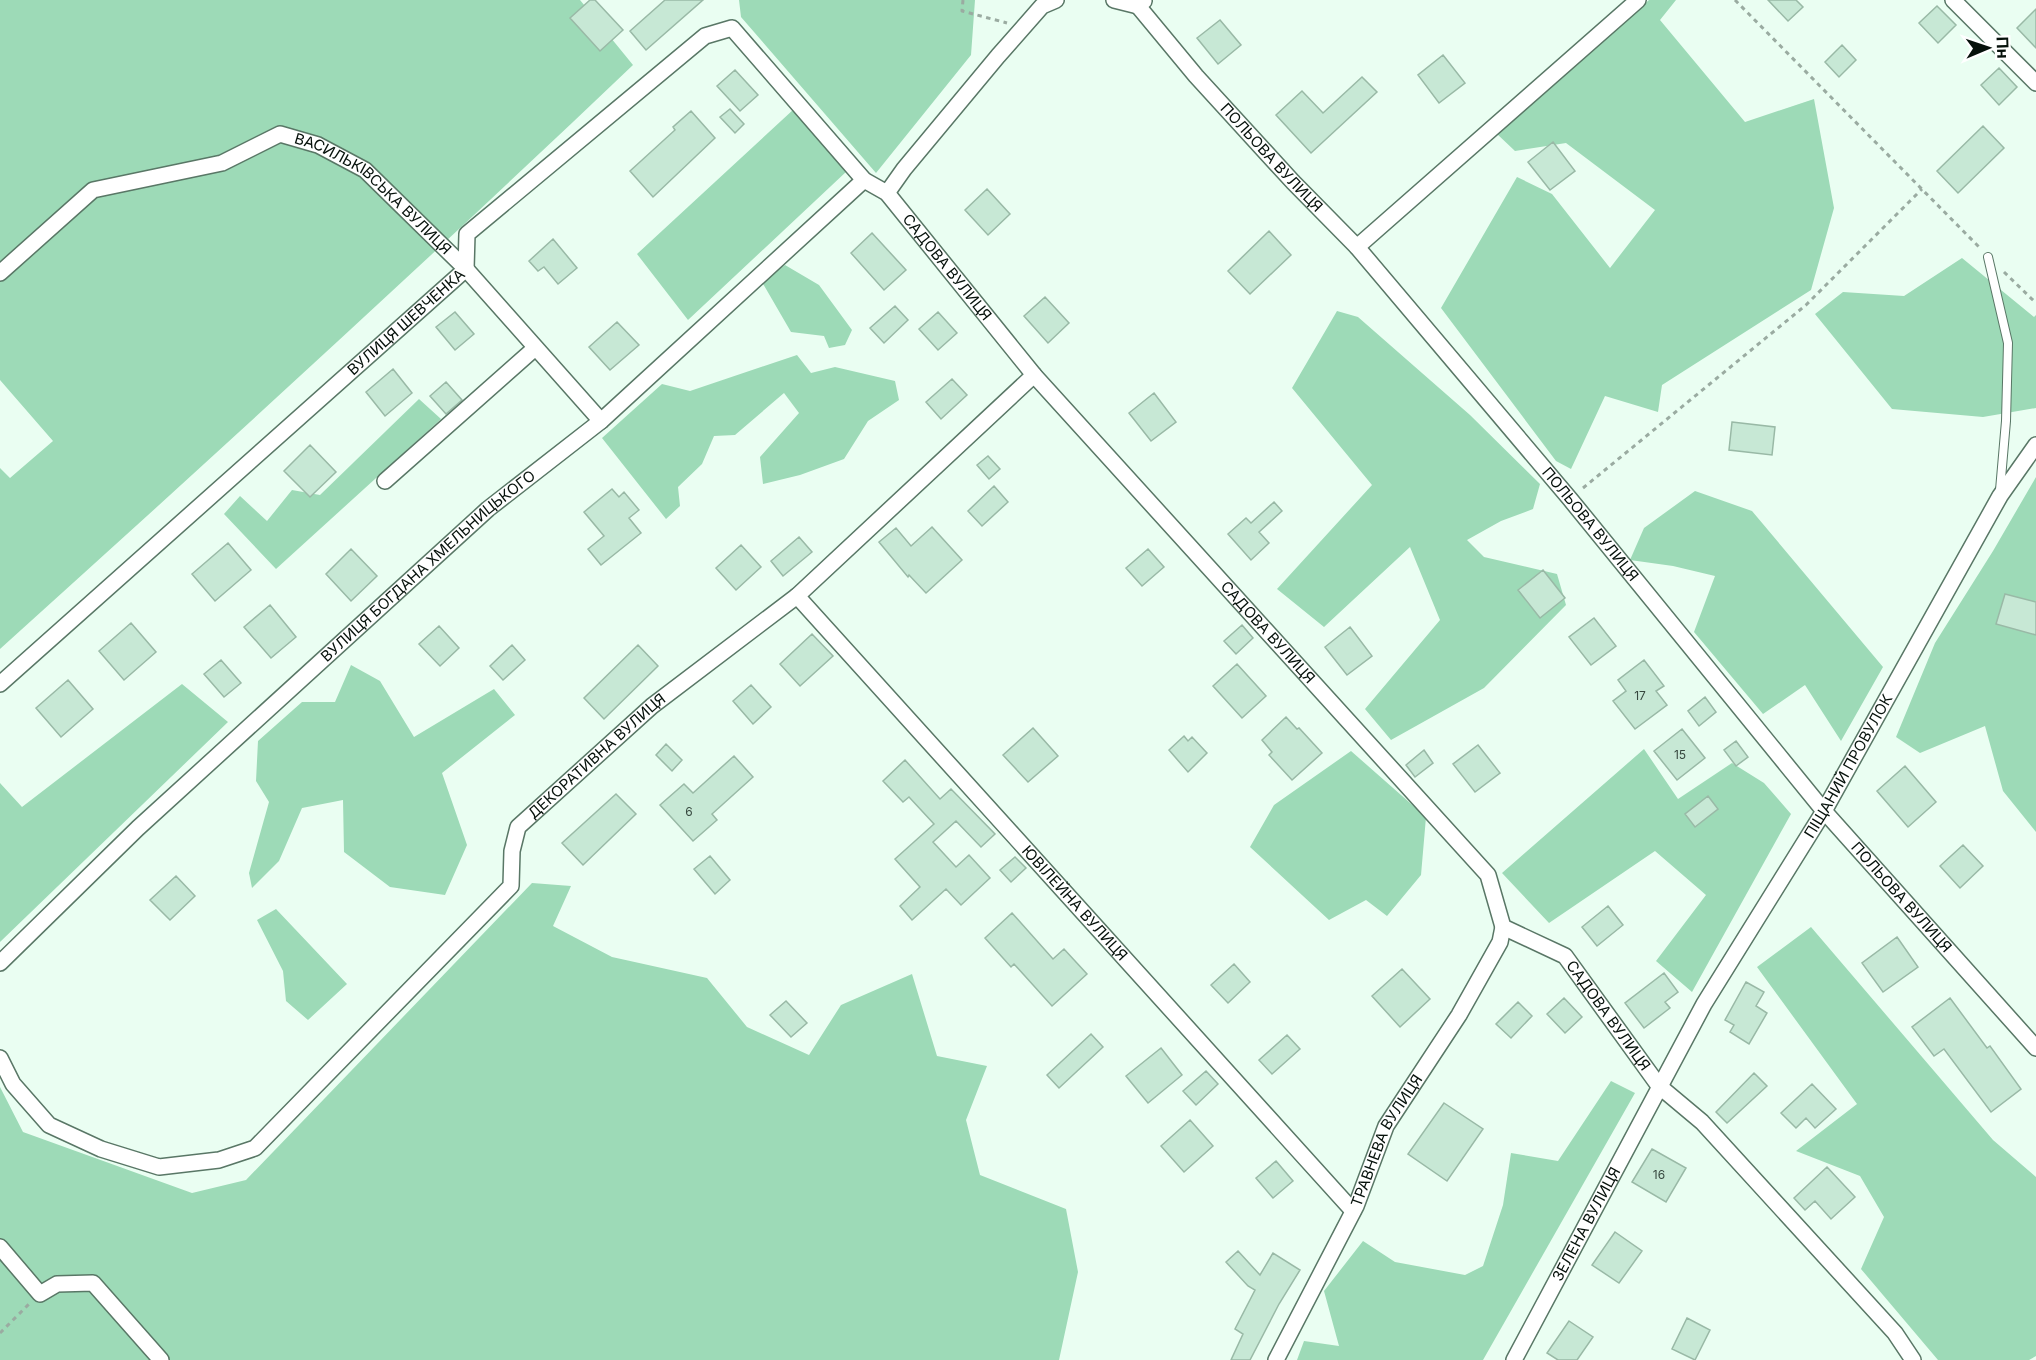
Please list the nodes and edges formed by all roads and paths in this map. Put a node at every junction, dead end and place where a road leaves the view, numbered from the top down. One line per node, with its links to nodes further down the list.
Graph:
1 (963, 0): 8 (path)
2 (1056, 0): 8 (street)
3 (1114, 0): 7 (street)
4 (1638, 0): 13 (street)
5 (1736, 0): 11 (path)
6 (1953, 0): 9 (street)
7 (1142, 3): 13 (street, ПОЛЬОВА ВУЛИЦЯ)
8 (1023, 27): 12 (street)
9 (2036, 83)
10 (864, 180): 12 (street, САДОВА ВУЛИЦЯ); 15 (street, ВУЛИЦЯ ШЕВЧЕНКА); 20 (street, ВУЛИЦЯ БОГДАНА ХМЕЛЬНИЦЬКОГО)
11 (1922, 189): 14 (path); 24 (path)
12 (887, 193): 19 (street, САДОВА ВУЛИЦЯ)
13 (1357, 247): 24 (street, ПОЛЬОВА ВУЛИЦЯ)
14 (1988, 257): 17 (path); 23 (lane)
15 (466, 269): 16 (street, ВАСИЛЬКІВСЬКА ВУЛИЦЯ); 18 (street, ВАСИЛЬКІВСЬКА ВУЛИЦЯ); 26 (street, ВУЛИЦЯ ШЕВЧЕНКА)
16 (0, 273)
17 (2036, 303)
18 (534, 349): 20 (street, ВАСИЛЬКІВСЬКА ВУЛИЦЯ); 22 (street)
19 (1034, 375): 25 (street, ДЕКОРАТИВНА ВУЛИЦЯ); 28 (street, САДОВА ВУЛИЦЯ)
20 (600, 421): 29 (street, ВУЛИЦЯ БОГДАНА ХМЕЛЬНИЦЬКОГО)
21 (2036, 445): 23 (street, ПІЩАНИЙ ПРОВУЛОК)
22 (385, 481)
23 (2000, 496): 27 (street, ПІЩАНИЙ ПРОВУЛОК)
24 (1570, 499): 27 (street, ПОЛЬОВА ВУЛИЦЯ)
25 (797, 596): 31 (street, ДЕКОРАТИВНА ВУЛИЦЯ); 33 (street, ЮВІЛЕЙНА ВУЛИЦЯ)
26 (0, 684)
27 (1824, 812): 30 (street, ПОЛЬОВА ВУЛИЦЯ); 32 (street, ПІЩАНИЙ ПРОВУЛОК)
28 (1503, 927): 32 (street, САДОВА ВУЛИЦЯ); 33 (street, ТРАВНЕВА ВУЛИЦЯ)
29 (0, 963)
30 (2036, 1048)
31 (0, 1058)
32 (1659, 1086): 39 (street, ЗЕЛЕНА ВУЛИЦЯ); 40 (street, САДОВА ВУЛИЦЯ)
33 (1353, 1211): 38 (street, ТРАВНЕВА ВУЛИЦЯ)
34 (0, 1247): 35 (street)
35 (40, 1294): 36 (path); 37 (street)
36 (0, 1333)
37 (161, 1360)
38 (1276, 1360)
39 (1514, 1360)
40 (1913, 1360)

